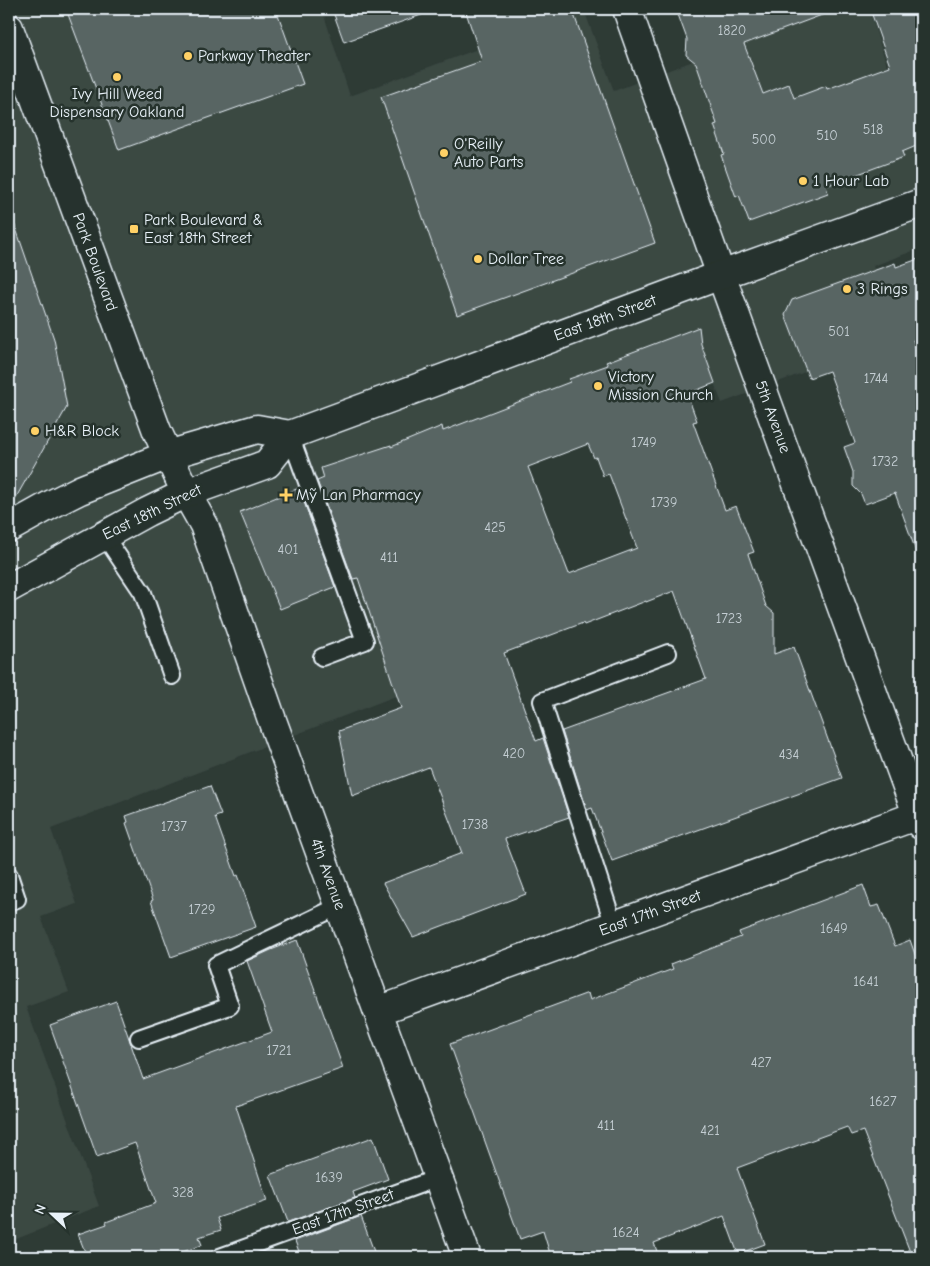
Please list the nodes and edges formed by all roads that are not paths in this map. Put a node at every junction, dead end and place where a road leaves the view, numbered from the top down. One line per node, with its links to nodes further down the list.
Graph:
1 (626, 9): 4 (street, 5th Avenue)
2 (9, 28): 6 (street, Park Boulevard)
3 (921, 203): 4 (street, East 18th Street)
4 (722, 275): 5 (street, East 18th Street); 14 (street, 5th Avenue)
5 (290, 435): 6 (street); 7 (street, East 18th Street); 12 (lane)
6 (168, 455): 7 (street, Park Boulevard); 8 (street)
7 (186, 493): 9 (street, East 18th Street); 17 (street, 4th Avenue)
8 (9, 528)
9 (104, 535): 10 (street, East 18th Street); 13 (lane)
10 (9, 588)
11 (668, 653): 18 (lane)
12 (322, 657)
13 (172, 676)
14 (920, 818): 18 (street, East 17th Street)
15 (9, 875): 16 (lane)
16 (9, 902)
17 (339, 906): 19 (street, 4th Avenue); 20 (lane)
18 (614, 926): 19 (street, East 17th Street)
19 (378, 1011): 21 (street, 4th Avenue)
20 (139, 1038)
21 (438, 1178): 22 (lane, East 17th Street); 23 (street, 4th Avenue)
22 (220, 1257)
23 (467, 1257)

